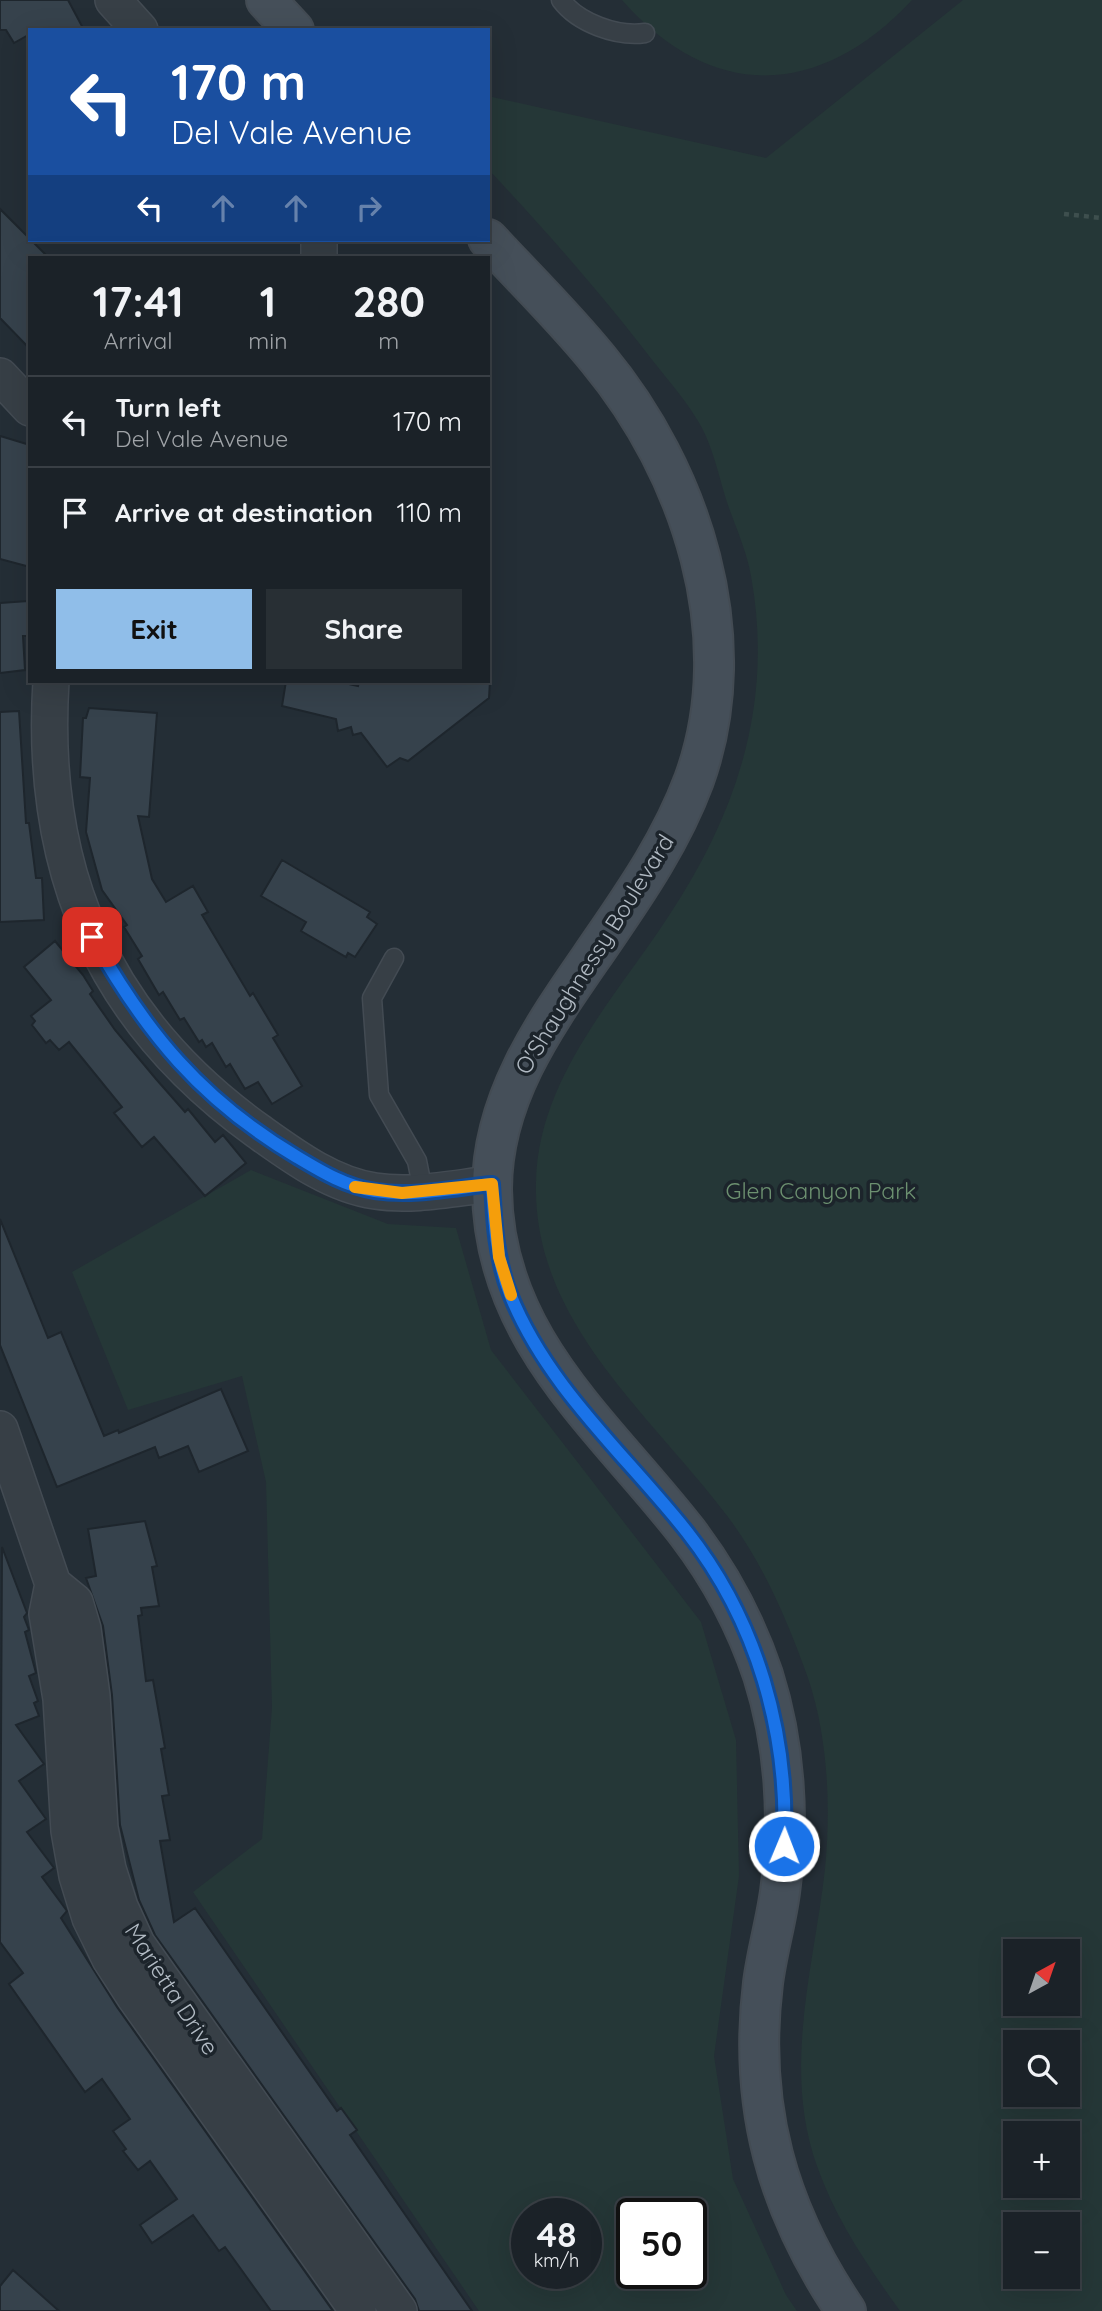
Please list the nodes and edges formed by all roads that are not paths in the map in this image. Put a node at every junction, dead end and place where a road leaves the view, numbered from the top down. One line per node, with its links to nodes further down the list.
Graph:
1 (113, 0): 4 (street)
2 (267, 0): 5 (main road)
3 (561, 0): 6 (lane)
4 (138, 28)
5 (292, 28)
6 (645, 33)
7 (490, 241): 12 (main road, O'Shaughnessy Boulevard)
8 (0, 376): 9 (street)
9 (28, 406)
10 (51, 683): 13 (street)
11 (394, 958): 13 (lane)
12 (492, 1184): 13 (street); 19 (main road, O'Shaughnessy Boulevard)
13 (423, 1191)
14 (0, 1429): 15 (street, Marietta Drive)
15 (15, 1520): 16 (street, Marietta Drive)
16 (53, 1584): 17 (street, Marietta Drive); 18 (street, Marietta Drive)
17 (358, 2311)
18 (399, 2311)
19 (846, 2311)

